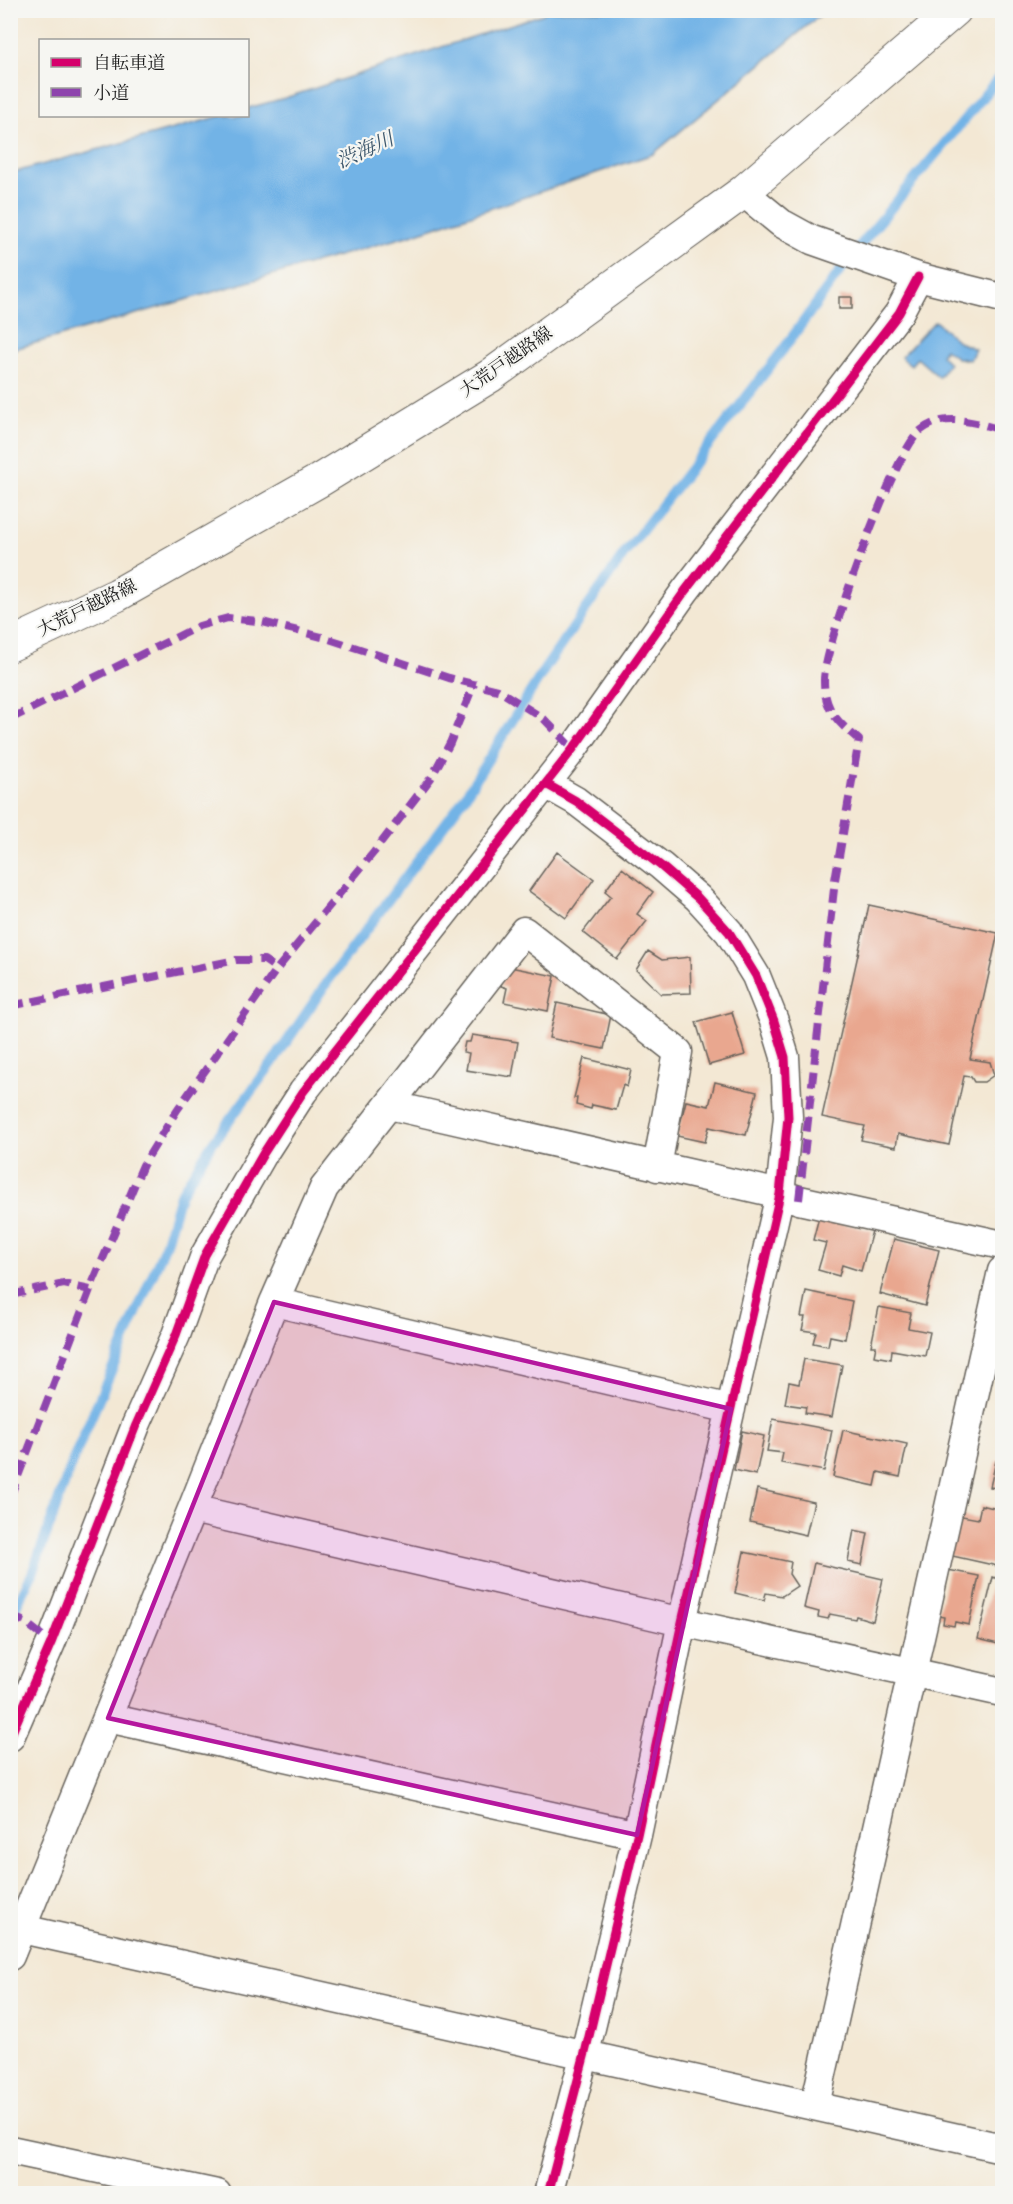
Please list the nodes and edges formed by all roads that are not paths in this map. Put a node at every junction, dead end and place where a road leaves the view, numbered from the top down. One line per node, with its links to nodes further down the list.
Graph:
1 (955, 10): 2 (main road, 大荒戸越路線)
2 (743, 192): 3 (street); 5 (main road, 大荒戸越路線)
3 (918, 276): 4 (street); 6 (street)
4 (1002, 298)
5 (10, 645)
6 (546, 784): 9 (street); 19 (street)
7 (389, 1105): 8 (street); 8 (street); 12 (street)
8 (657, 1167): 9 (street)
9 (780, 1194): 10 (street); 13 (street)
10 (1002, 1245)
11 (1002, 1271): 16 (street)
12 (274, 1302): 13 (street); 14 (street)
13 (731, 1409): 15 (street)
14 (192, 1509): 15 (street); 18 (street)
15 (682, 1622): 16 (street); 20 (street)
16 (911, 1672): 17 (street); 24 (street)
17 (1002, 1692)
18 (108, 1718): 20 (street); 21 (street)
19 (10, 1737)
20 (637, 1835): 23 (street)
21 (22, 1929): 22 (street); 23 (street)
22 (10, 1956)
23 (585, 2053): 24 (street); 29 (street)
24 (815, 2105): 25 (street)
25 (1002, 2148)
26 (10, 2150): 27 (street)
27 (153, 2187): 28 (street)
28 (217, 2193)
29 (548, 2193)

